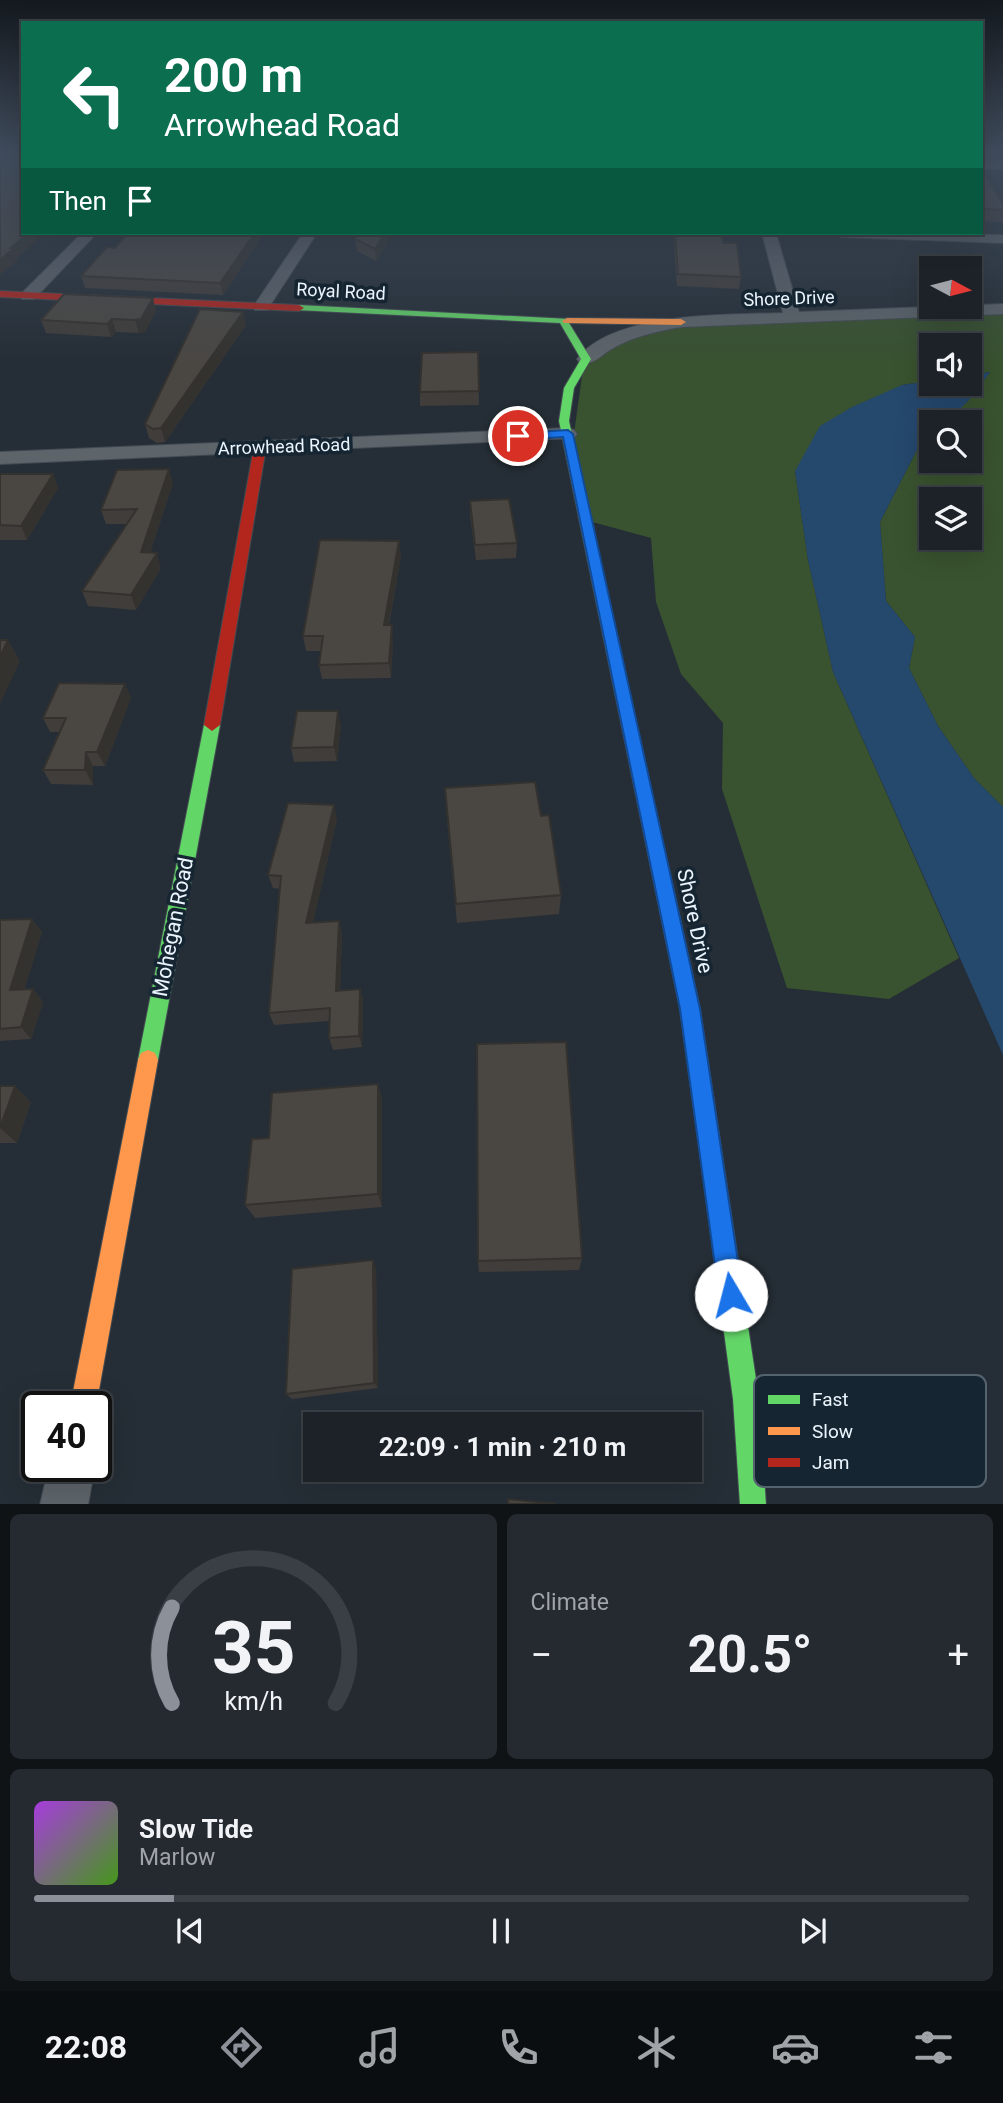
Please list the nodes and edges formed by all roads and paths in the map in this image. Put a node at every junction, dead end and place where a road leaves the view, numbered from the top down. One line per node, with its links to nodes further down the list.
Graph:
1 (88, 235): 7 (street)
2 (309, 235): 8 (street)
3 (770, 235): 10 (street)
4 (895, 235): 5 (street)
5 (1003, 239)
6 (0, 294): 7 (street, Royal Road)
7 (28, 296): 8 (street, Royal Road)
8 (261, 307): 11 (street, Royal Road)
9 (1003, 309): 10 (street, Shore Drive)
10 (792, 317): 12 (street, Shore Drive)
11 (563, 321): 12 (street, Royal Road); 13 (street)
12 (681, 322): 13 (street, Shore Drive)
13 (586, 359): 14 (street, Shore Drive)
14 (568, 434): 15 (street, Arrowhead Road); 20 (street, Shore Drive)
15 (260, 447): 16 (street, Arrowhead Road); 17 (street, Mohegan Road)
16 (0, 458)
17 (86, 1391)
18 (69, 1482): 19 (street)
19 (64, 1504)
20 (753, 1504)

